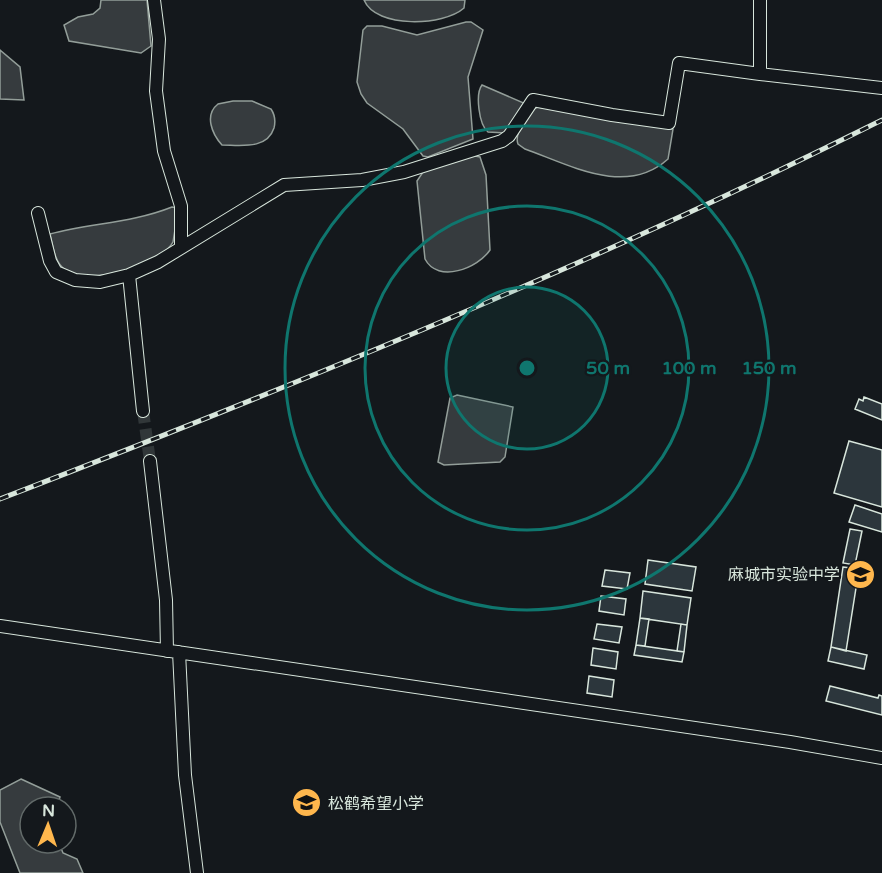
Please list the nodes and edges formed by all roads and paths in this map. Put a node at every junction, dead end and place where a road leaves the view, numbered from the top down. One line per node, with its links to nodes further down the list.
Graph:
1 (154, 0): 6 (street)
2 (760, 0): 3 (street)
3 (760, 74): 4 (street); 6 (street)
4 (882, 88)
5 (38, 213): 7 (street)
6 (181, 247): 7 (street)
7 (129, 276): 8 (street)
8 (143, 411)
9 (150, 461): 11 (street)
10 (0, 626): 11 (street)
11 (173, 652): 12 (street); 13 (street)
12 (882, 758)
13 (197, 873)

